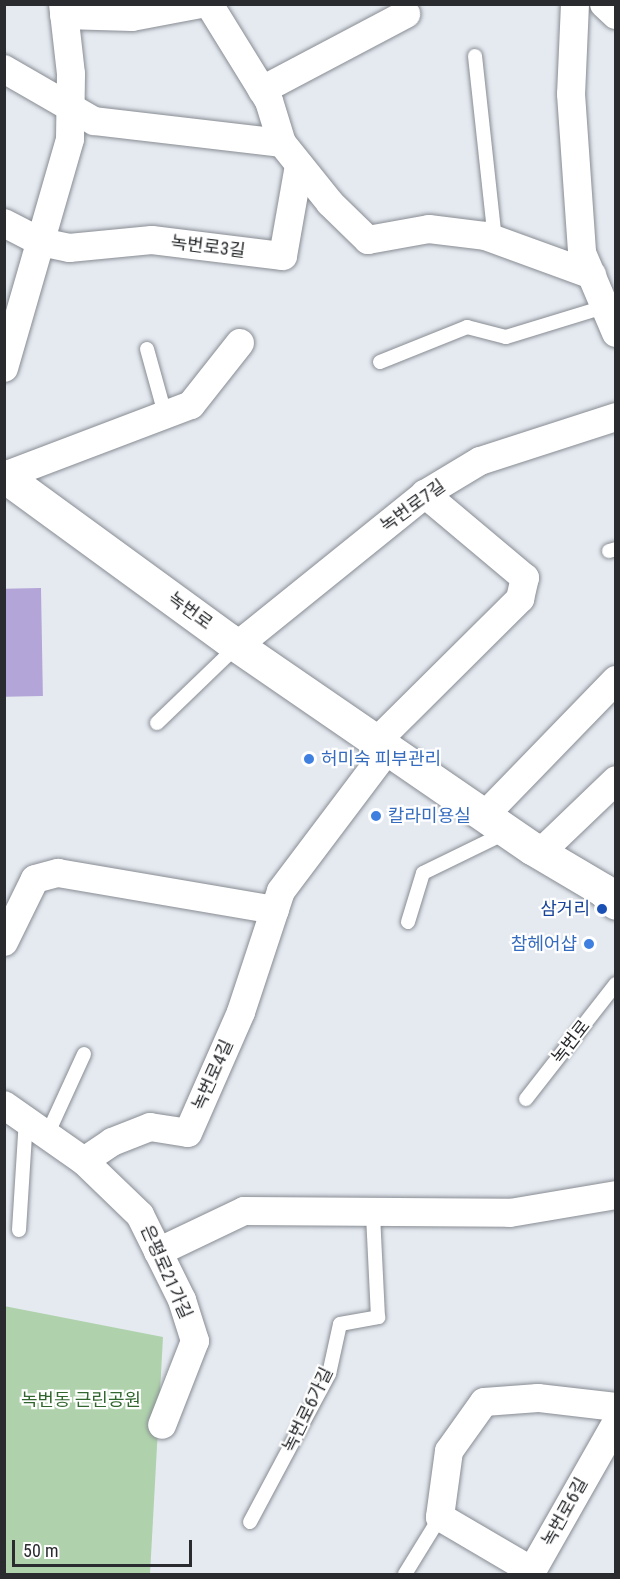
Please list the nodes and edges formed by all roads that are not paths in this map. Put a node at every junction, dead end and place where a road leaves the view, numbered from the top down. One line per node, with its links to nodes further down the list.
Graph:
1 (201, 4): 5 (street)
2 (209, 4): 10 (street)
3 (575, 4): 16 (street)
4 (604, 4): 7 (street)
5 (64, 10): 11 (street)
6 (406, 14): 10 (street)
7 (615, 15)
8 (475, 56): 14 (lane)
9 (4, 69): 11 (street)
10 (262, 90): 12 (street)
11 (70, 110): 12 (street); 15 (street)
12 (291, 154): 14 (street); 15 (street, 녹번로3길)
13 (4, 223): 15 (street)
14 (495, 239): 16 (street)
15 (40, 242): 21 (street)
16 (602, 288): 17 (street); 20 (lane)
17 (615, 333)
18 (240, 343): 22 (street, 녹번로)
19 (147, 349): 22 (lane)
20 (380, 362)
21 (4, 368)
22 (165, 414): 24 (street, 녹번로)
23 (615, 417): 25 (street, 녹번로7길)
24 (4, 476): 26 (street, 녹번로)
25 (425, 494): 26 (street, 녹번로7길); 29 (street)
26 (238, 645): 28 (lane); 29 (street, 녹번로)
27 (615, 680): 31 (street)
28 (158, 723)
29 (383, 745): 31 (street, 녹번로); 34 (street, 녹번로4길)
30 (615, 780): 32 (street)
31 (497, 823): 32 (street, 녹번로); 35 (lane)
32 (540, 853): 33 (street, 녹번로)
33 (615, 903)
34 (275, 910): 36 (street); 41 (street, 녹번로4길)
35 (408, 922)
36 (4, 942)
37 (615, 984): 39 (lane, 녹번로)
38 (84, 1054): 40 (lane)
39 (526, 1099)
40 (26, 1120): 41 (street, 은평로21가길); 44 (lane)
41 (84, 1161): 45 (street, 은평로21가길)
42 (615, 1195): 43 (street)
43 (373, 1214): 45 (street); 50 (lane, 녹번로6가길)
44 (19, 1230)
45 (158, 1252): 48 (street, 은평로21가길)
46 (615, 1407): 49 (street)
47 (615, 1423): 51 (street, 녹번로6길)
48 (162, 1425)
49 (440, 1517): 51 (street, 녹번로6길); 52 (lane)
50 (250, 1522)
51 (534, 1573)
52 (405, 1575)

